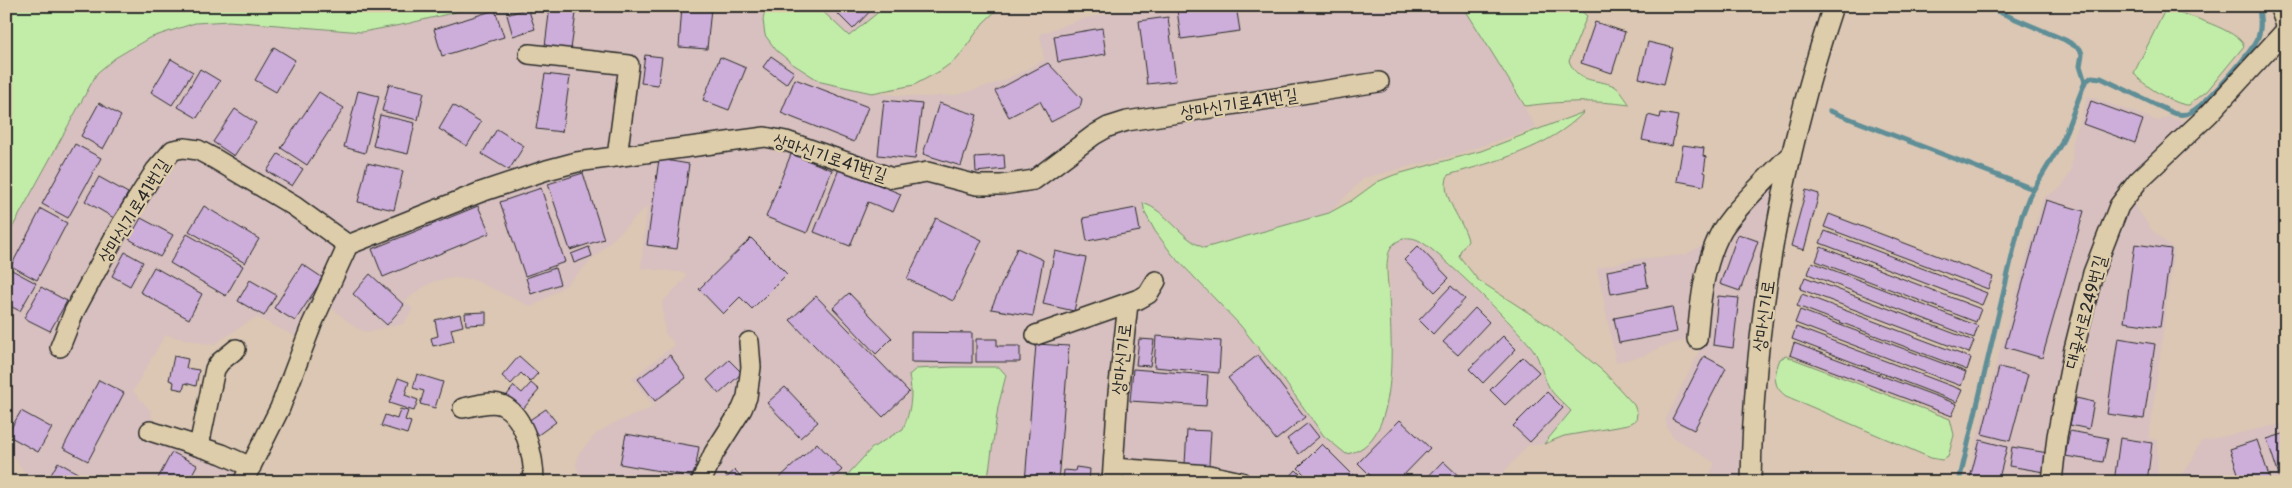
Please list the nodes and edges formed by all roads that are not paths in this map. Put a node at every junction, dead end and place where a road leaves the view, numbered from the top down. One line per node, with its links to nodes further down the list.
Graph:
1 (1833, 6): 7 (street, 상마신기로)
2 (2279, 6): 3 (street)
3 (2286, 26)
4 (2286, 30): 26 (street, 대곶서로249번길)
5 (529, 54): 8 (street)
6 (1379, 82): 8 (street, 상마신기로41번길)
7 (1792, 153): 13 (street, 상마신기로); 25 (street, 상마신기로)
8 (618, 157): 9 (street, 상마신기로41번길)
9 (348, 245): 15 (street, 상마신기로41번길); 20 (street)
10 (1156, 281): 11 (street)
11 (1128, 304): 12 (street, 상마신기로); 21 (street, 상마신기로)
12 (1036, 335)
13 (1697, 339)
14 (749, 342): 23 (street)
15 (60, 346)
16 (236, 350): 19 (street)
17 (463, 408): 22 (street)
18 (150, 431): 19 (street)
19 (199, 446): 20 (street)
20 (247, 474)
21 (1112, 475): 24 (street)
22 (534, 482)
23 (701, 482)
24 (1241, 482)
25 (1751, 482)
26 (2052, 482)

